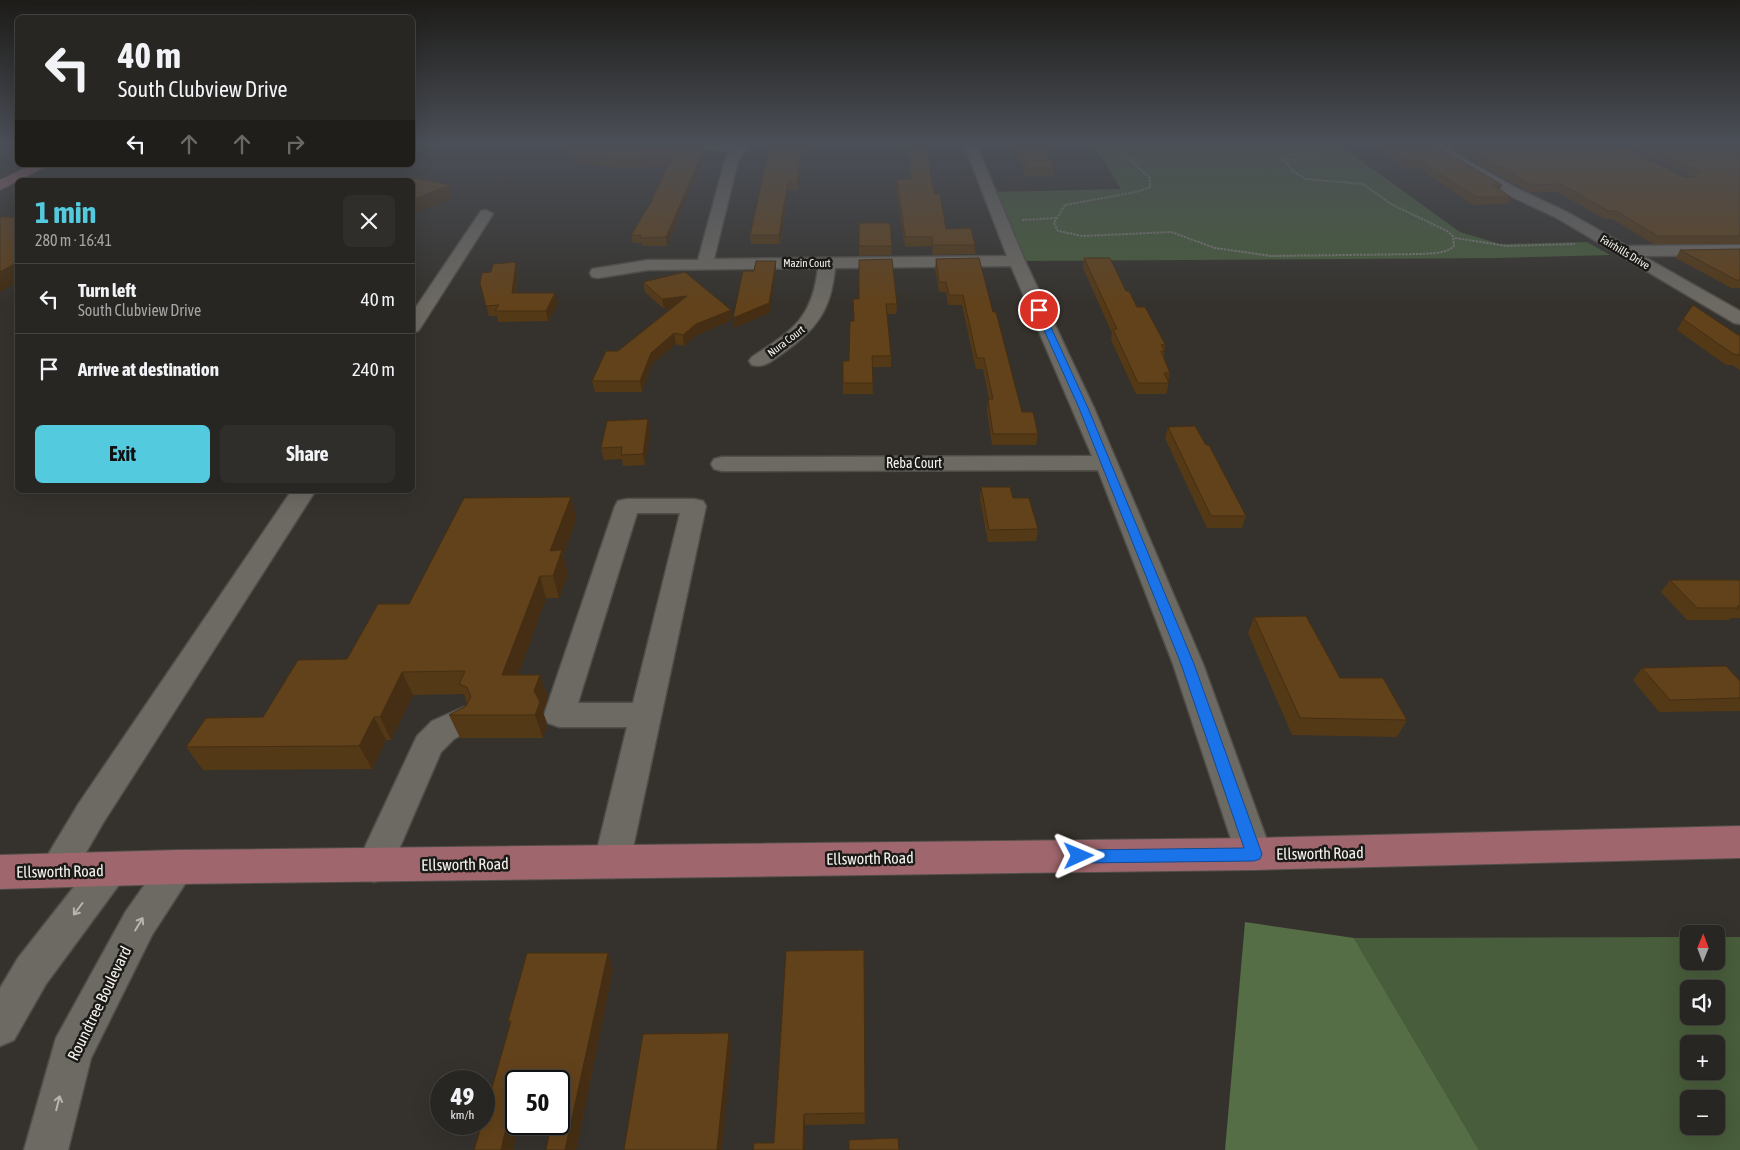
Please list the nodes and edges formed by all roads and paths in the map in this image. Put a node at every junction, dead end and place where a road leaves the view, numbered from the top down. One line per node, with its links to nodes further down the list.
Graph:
1 (723, 198): 15 (street)
2 (992, 198): 8 (street)
3 (1105, 198): 7 (path)
4 (1382, 198): 9 (path)
5 (1525, 198): 12 (street, Fairhills Drive)
6 (486, 214): 18 (street)
7 (1056, 218): 8 (path); 9 (path)
8 (1001, 221): 13 (street)
9 (1454, 238): 10 (path)
10 (1580, 244)
11 (1740, 250): 12 (street)
12 (1623, 251): 17 (street, Fairhills Drive)
13 (1017, 261): 14 (street, Mazin Court); 20 (street)
14 (827, 263): 15 (street, Mazin Court); 19 (street, Nura Court)
15 (705, 264): 16 (street, Mazin Court)
16 (598, 273)
17 (1740, 319)
18 (415, 322)
19 (760, 361)
20 (1106, 463): 21 (street, Reba Court); 26 (street)
21 (722, 464)
22 (302, 493): 31 (street)
23 (645, 715): 23 (street); 27 (street)
24 (464, 719): 28 (street)
25 (1740, 842): 26 (main road, Ellsworth Road)
26 (1254, 854): 27 (main road, Ellsworth Road)
27 (612, 862): 28 (main road, Ellsworth Road)
28 (374, 866): 29 (main road, Ellsworth Road)
29 (178, 867): 30 (main road, Ellsworth Road); 34 (street, Roundtree Boulevard, one-way to 29)
30 (108, 870): 31 (main road, Ellsworth Road); 33 (street, one-way to 33)
31 (56, 871): 32 (main road, Ellsworth Road)
32 (0, 872)
33 (0, 1026)
34 (46, 1150)

